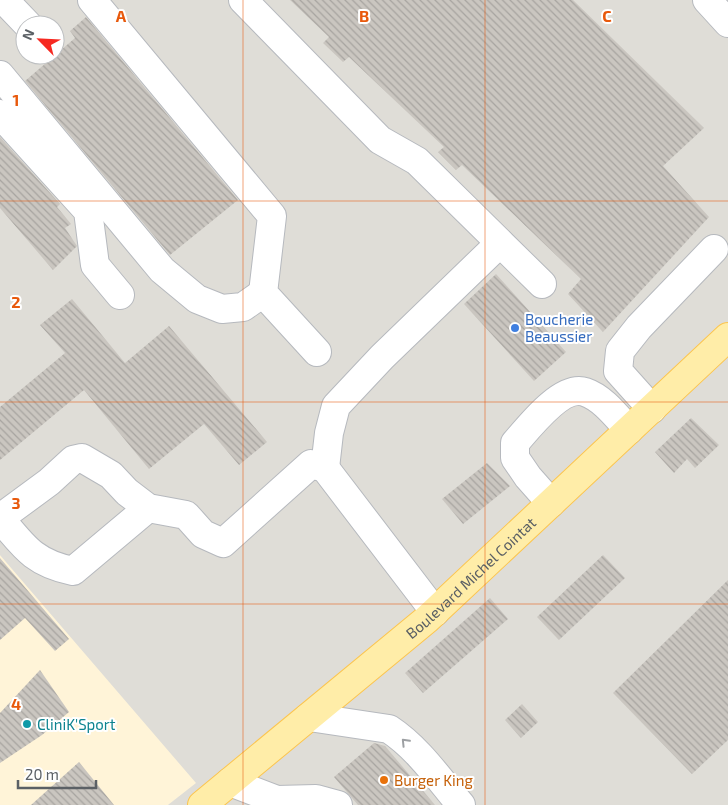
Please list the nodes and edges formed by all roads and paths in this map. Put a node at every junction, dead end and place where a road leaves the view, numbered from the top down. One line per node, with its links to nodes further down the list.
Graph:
1 (92, 0): 12 (street)
2 (243, 0): 9 (street)
3 (707, 0): 6 (street)
4 (5, 5): 5 (street)
5 (16, 15)
6 (728, 23)
7 (0, 75): 12 (street)
8 (0, 114): 13 (street)
9 (500, 243): 11 (street); 18 (street)
10 (714, 249): 16 (street)
11 (542, 284)
12 (263, 293): 15 (street)
13 (120, 296)
14 (728, 337): 16 (main road, Boulevard Michel Cointat)
15 (317, 352)
16 (652, 409): 17 (main road, Boulevard Michel Cointat)
17 (629, 430): 19 (main road, Boulevard Michel Cointat); 19 (street)
18 (325, 468): 20 (street); 22 (street)
19 (551, 503): 22 (main road, Boulevard Michel Cointat)
20 (148, 508): 21 (street); 21 (street)
21 (0, 518)
22 (435, 612): 23 (main road, Boulevard Michel Cointat)
23 (309, 717): 24 (street, one-way to 23); 25 (main road, Boulevard Michel Cointat)
24 (424, 762): 29 (street); 30 (street)
25 (230, 782): 26 (street); 27 (main road, Boulevard Michel Cointat)
26 (279, 803): 28 (street)
27 (202, 805)
28 (338, 805)
29 (443, 805)
30 (461, 805)

